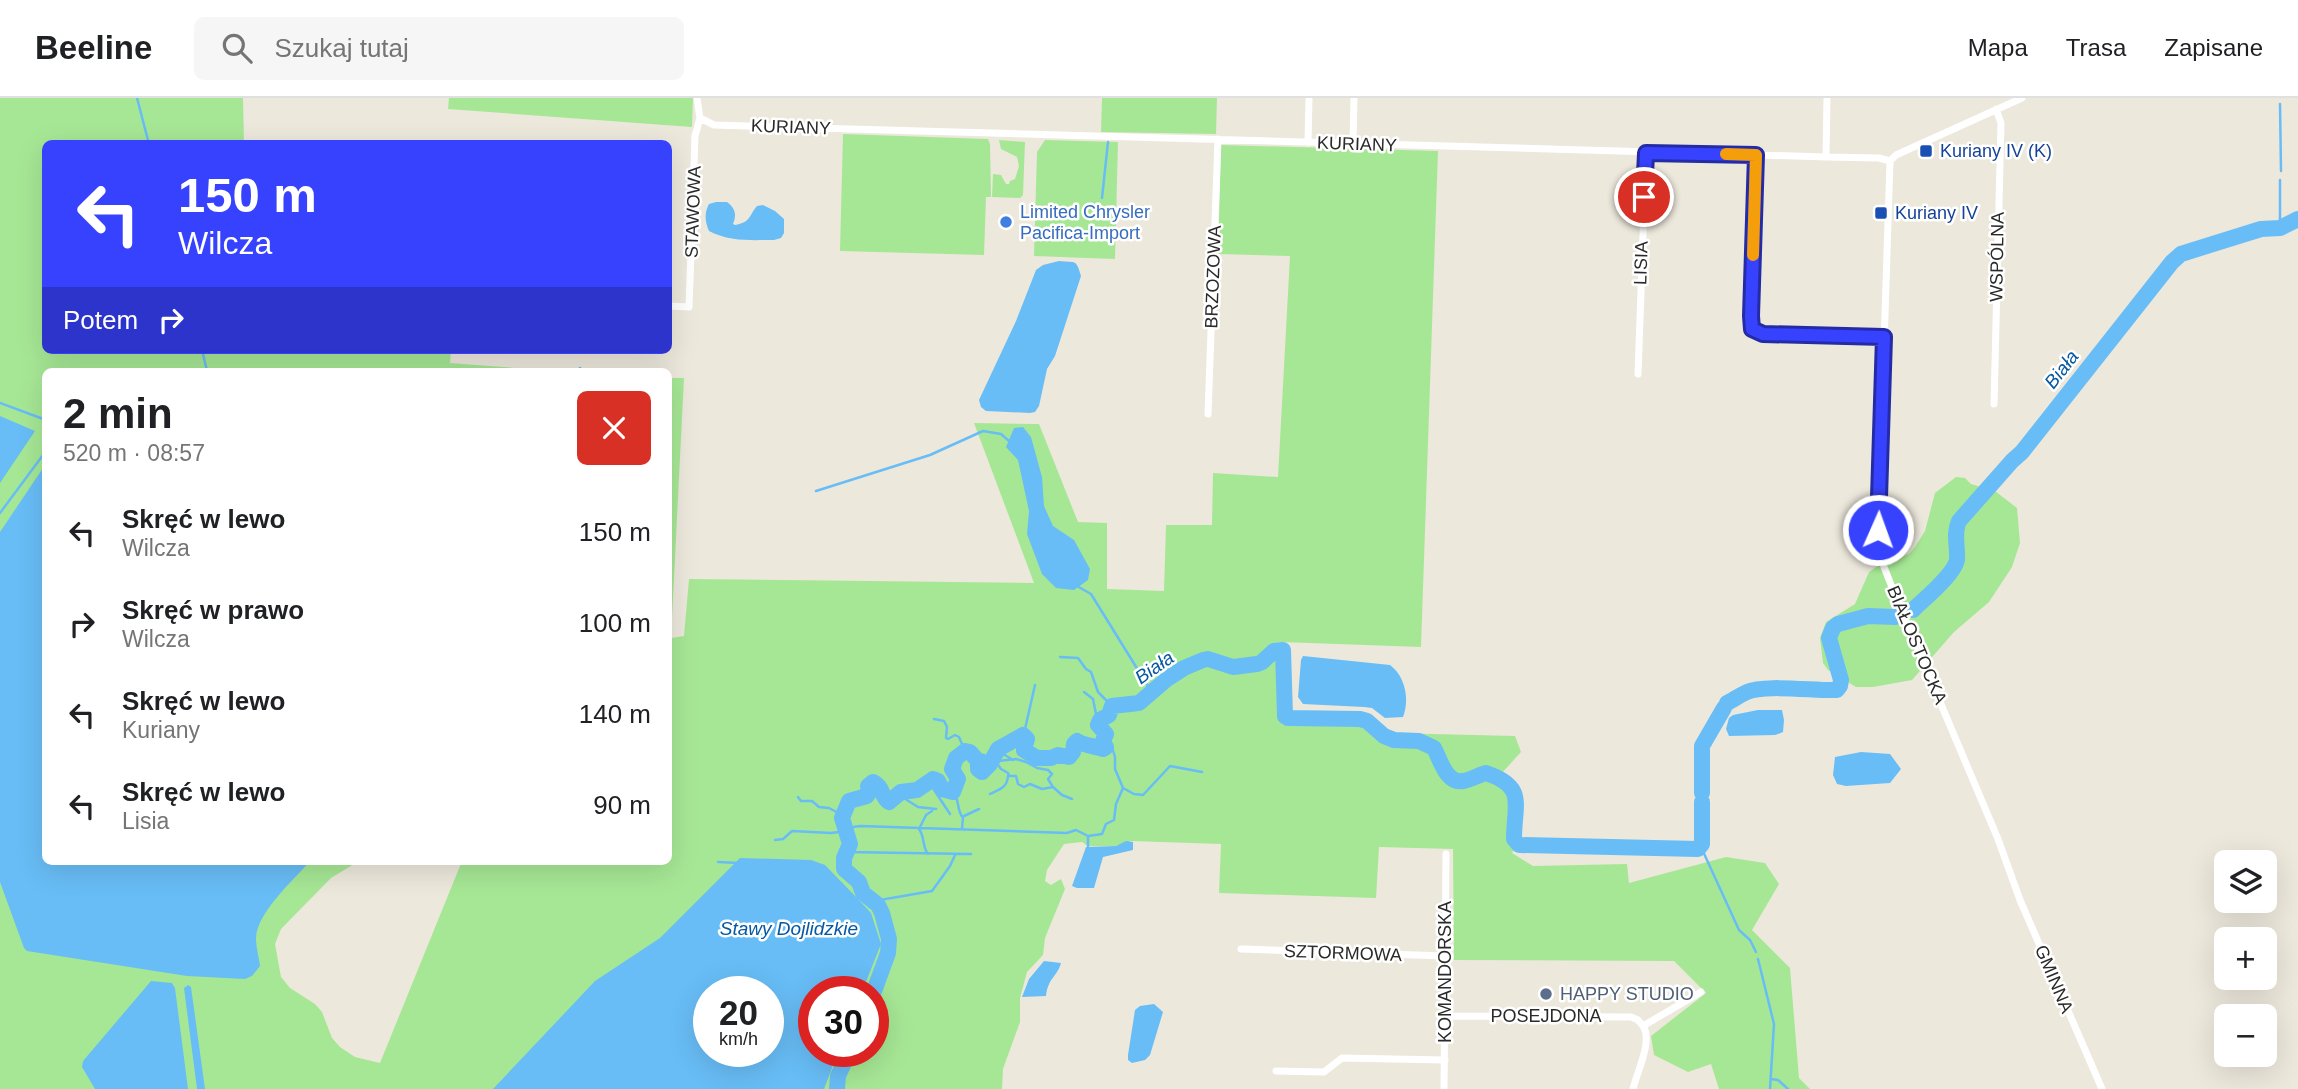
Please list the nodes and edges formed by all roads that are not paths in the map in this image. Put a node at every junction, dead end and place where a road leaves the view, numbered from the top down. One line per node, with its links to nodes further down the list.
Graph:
1 (697, 98): 7 (street)
2 (1309, 98): 9 (street)
3 (1353, 98): 10 (street)
4 (1827, 98): 13 (street)
5 (2022, 98): 6 (street)
6 (1996, 109): 14 (street); 18 (street, WSPÓLNA)
7 (700, 118): 8 (street, KURIANY); 15 (street, STAWOWA)
8 (1218, 139): 9 (street, KURIANY); 19 (street, BRZOZOWA)
9 (1308, 142): 10 (street, KURIANY)
10 (1353, 144): 11 (street, KURIANY)
11 (1646, 153): 12 (street, KURIANY); 17 (street, LISIA)
12 (1756, 155): 13 (street, KURIANY); 16 (street)
13 (1826, 157): 14 (street, KURIANY)
14 (1890, 161): 16 (street, BIAŁOSTOCKA)
15 (672, 306)
16 (1884, 337): 21 (street, BIAŁOSTOCKA)
17 (1638, 374)
18 (1994, 404)
19 (1209, 414)
20 (1446, 854): 23 (street, KOMANDORSKA)
21 (2007, 868): 31 (street, GMINNA)
22 (1241, 949): 23 (street, SZTORMOWA)
23 (1445, 956): 25 (street, KOMANDORSKA)
24 (1701, 992): 26 (street)
25 (1446, 1016): 26 (street, POSEJDONA); 27 (street, KOMANDORSKA)
26 (1643, 1026): 30 (street)
27 (1445, 1060): 28 (street); 29 (street, KOMANDORSKA)
28 (1276, 1071)
29 (1444, 1089)
30 (1633, 1089)
31 (2102, 1089)

